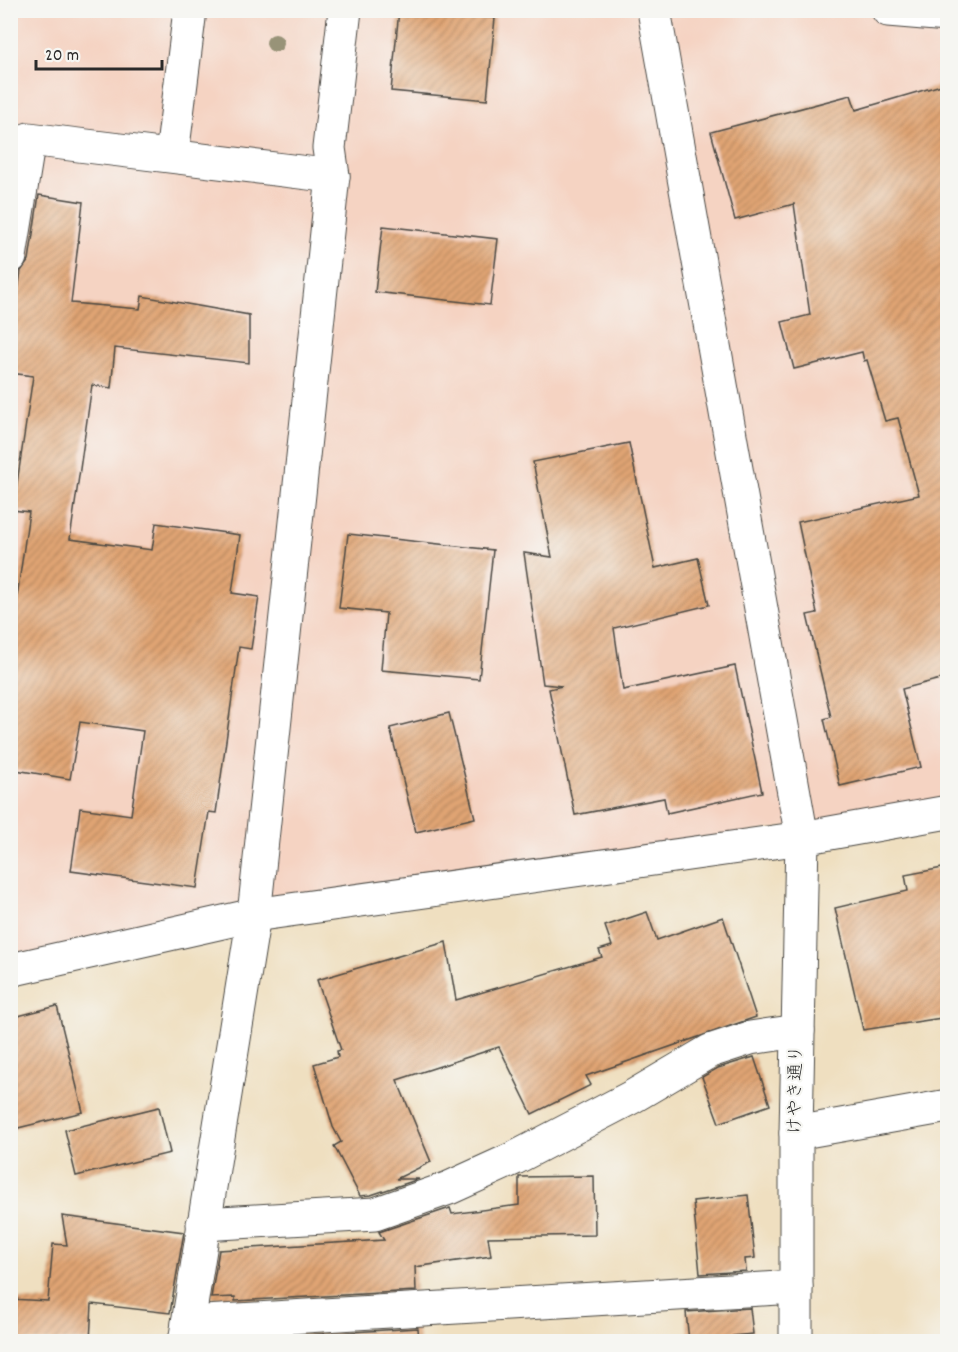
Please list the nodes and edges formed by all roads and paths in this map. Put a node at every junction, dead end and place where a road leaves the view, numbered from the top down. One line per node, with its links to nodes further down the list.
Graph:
1 (190, 10): 6 (street)
2 (345, 10): 7 (street)
3 (654, 10): 10 (street, けやき通り)
4 (888, 10): 5 (street)
5 (948, 15)
6 (172, 155): 7 (street); 8 (street)
7 (333, 176): 11 (street)
8 (10, 257)
9 (948, 812): 10 (street)
10 (802, 838): 11 (street); 13 (street, けやき通り)
11 (254, 915): 12 (street); 16 (street)
12 (10, 970)
13 (798, 1032): 15 (street, けやき通り); 16 (street)
14 (948, 1106): 15 (street)
15 (796, 1133): 17 (street, けやき通り)
16 (203, 1224): 18 (street)
17 (796, 1287): 18 (street); 19 (street, けやき通り)
18 (186, 1332)
19 (796, 1341)

